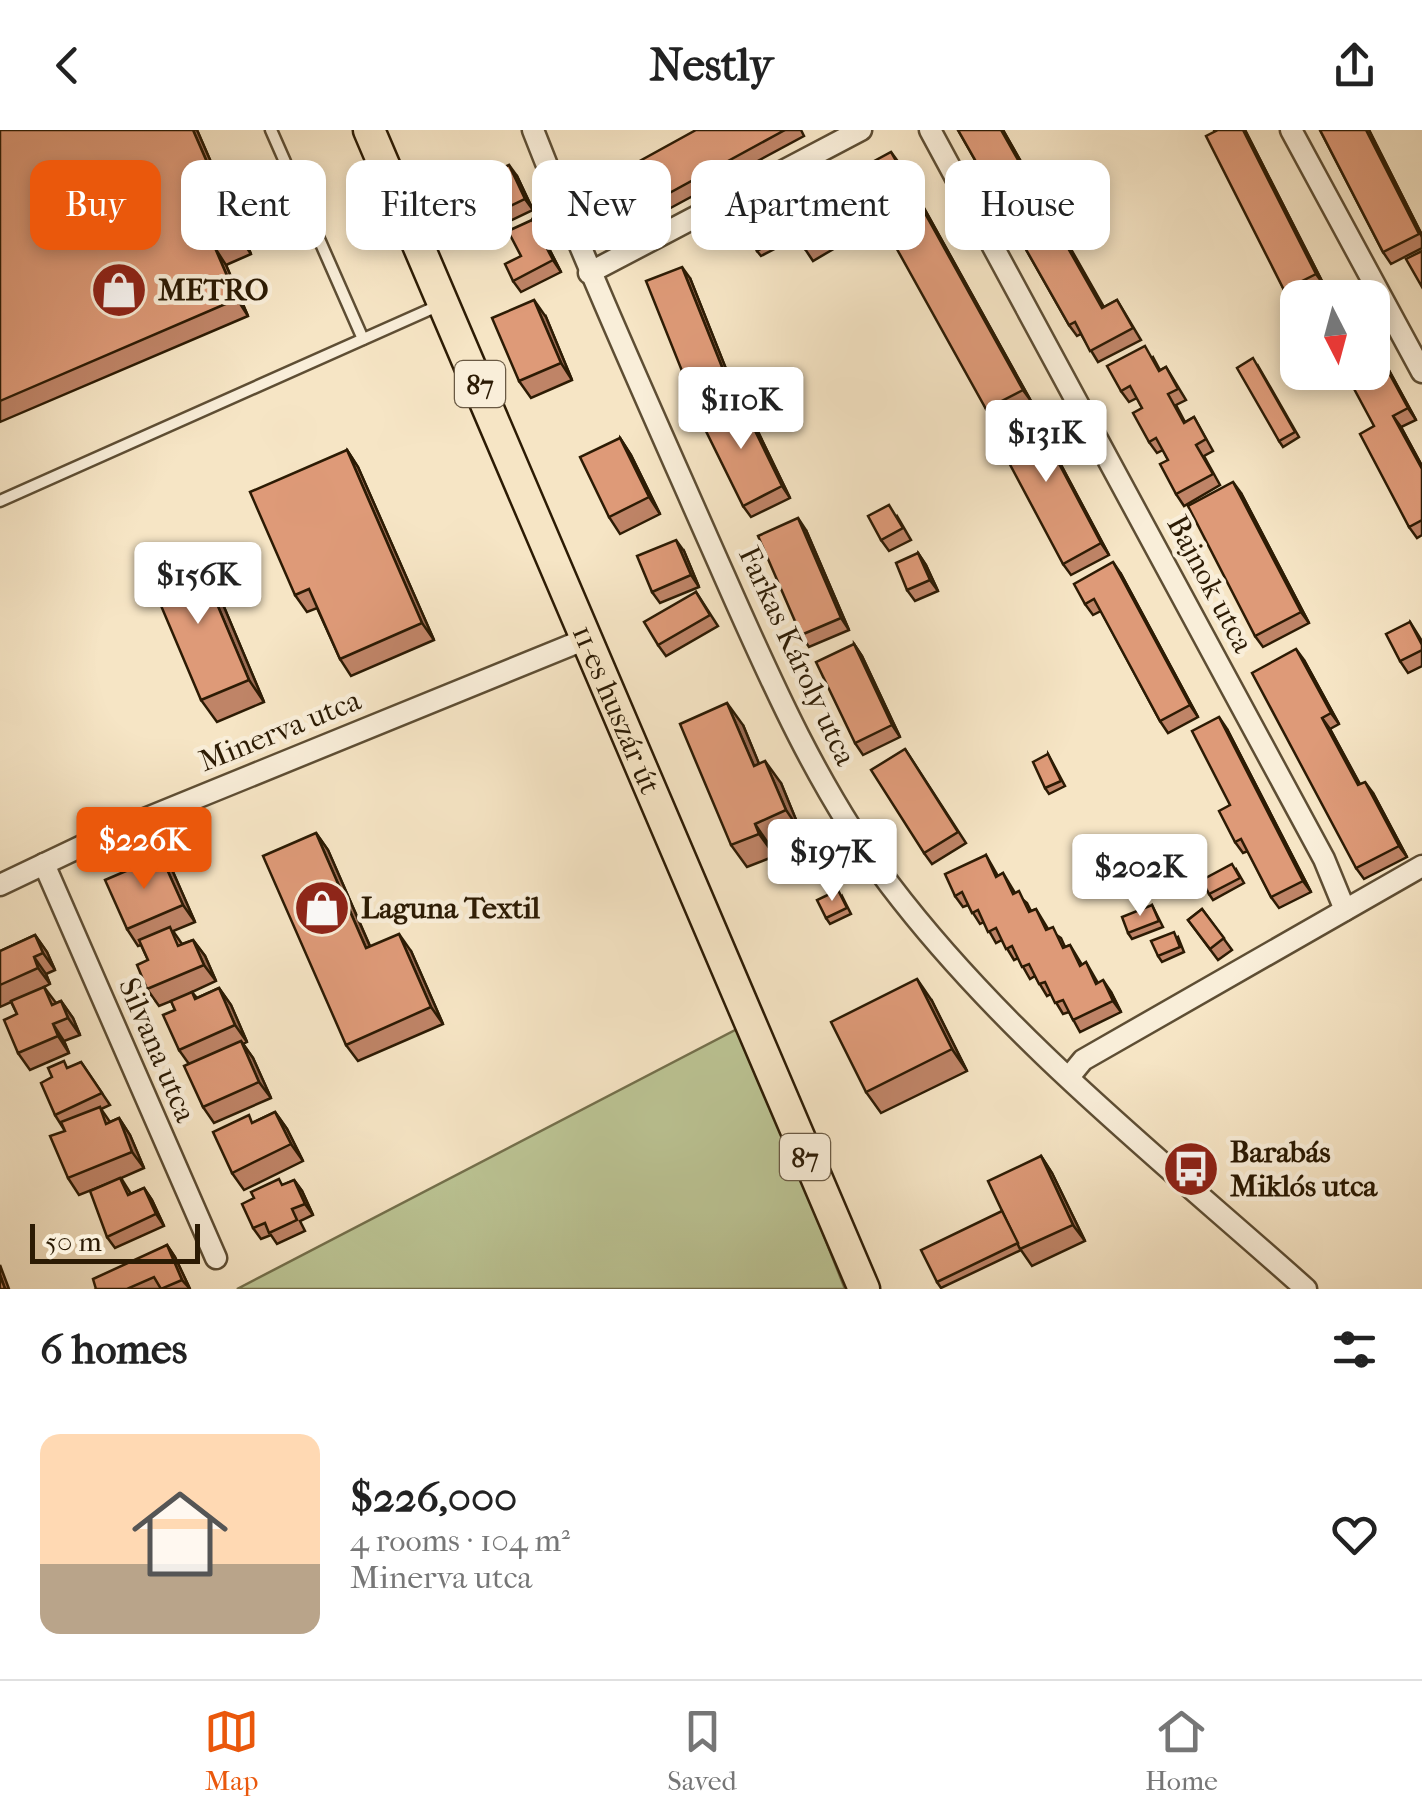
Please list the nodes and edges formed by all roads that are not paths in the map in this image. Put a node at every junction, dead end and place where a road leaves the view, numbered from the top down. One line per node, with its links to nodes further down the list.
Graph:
1 (271, 130): 9 (lane)
2 (369, 130): 8 (main road, 11-es huszár út / 87)
3 (533, 130): 7 (street, Farkas Károly utca)
4 (861, 130): 7 (street)
5 (930, 130): 16 (street, Bajnok utca)
6 (1291, 130): 10 (street)
7 (590, 273): 17 (street, Farkas Károly utca)
8 (446, 302): 9 (lane); 12 (main road, 11-es huszár út / 87)
9 (364, 339): 11 (lane)
10 (1422, 372)
11 (0, 501)
12 (586, 639): 13 (street, Minerva utca); 19 (main road, 11-es huszár út / 87)
13 (44, 864): 15 (street, Minerva utca); 18 (street, Silvana utca)
14 (1422, 866): 16 (street)
15 (0, 886)
16 (1344, 910): 17 (street)
17 (1070, 1077): 20 (street, Farkas Károly utca)
18 (216, 1258)
19 (864, 1289)
20 (1306, 1289)

